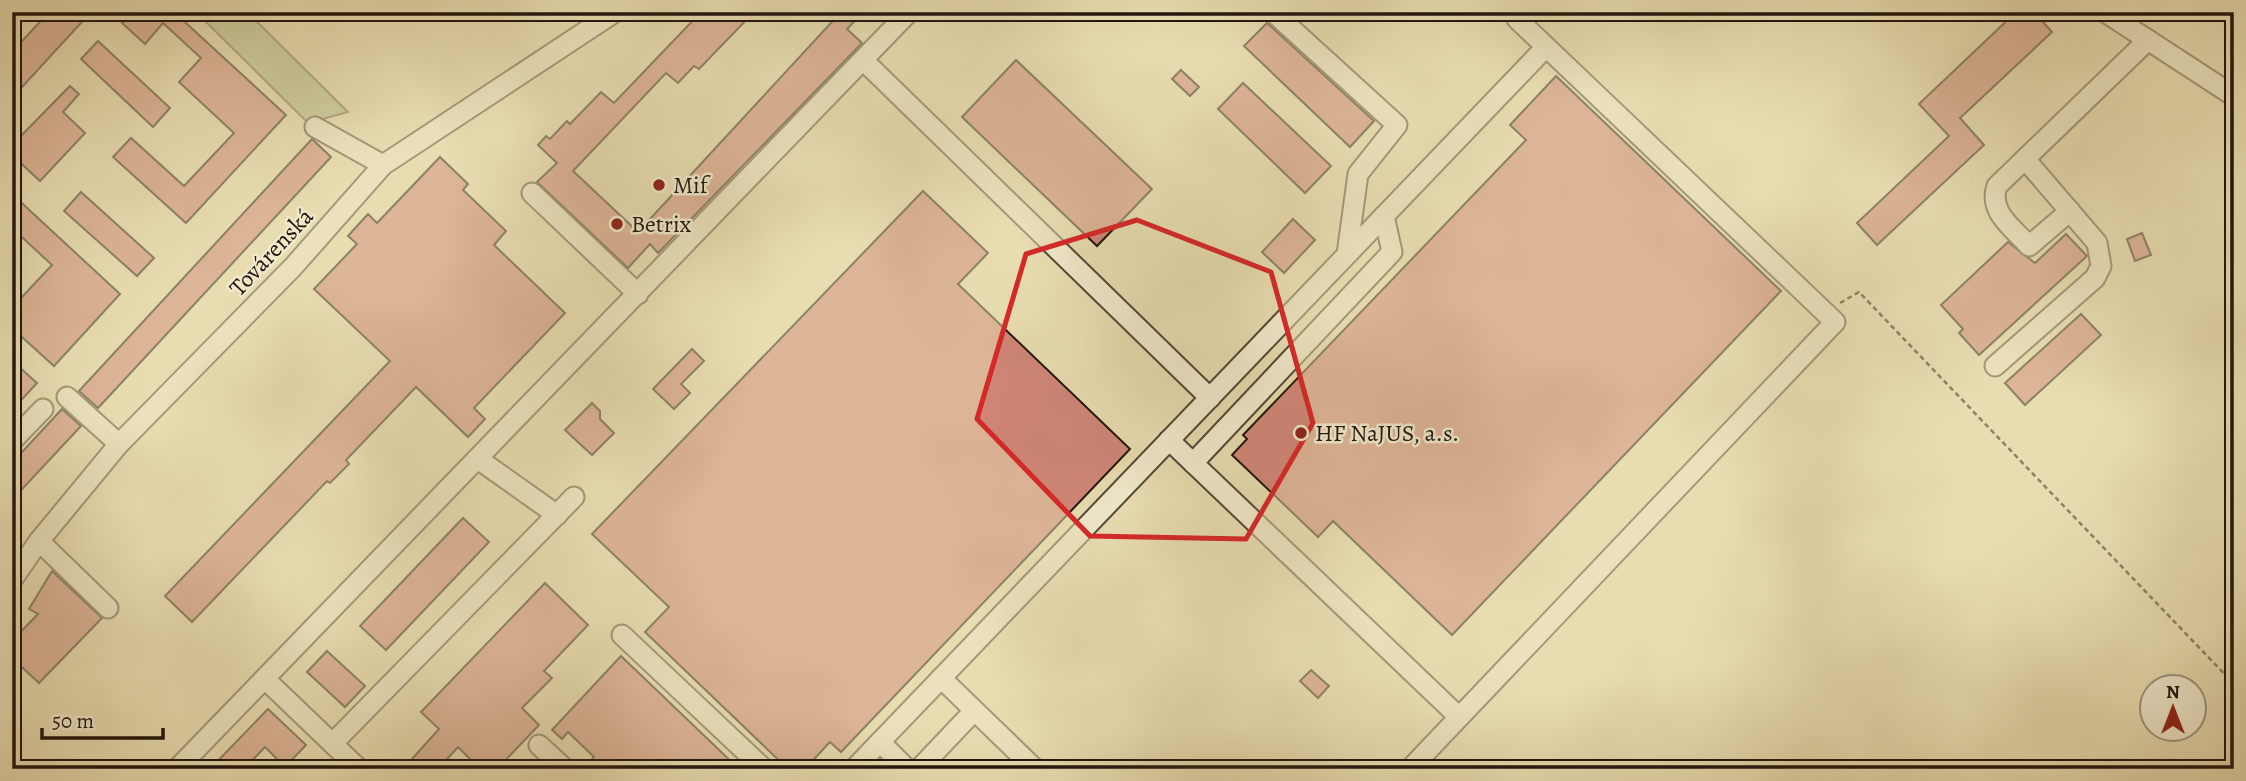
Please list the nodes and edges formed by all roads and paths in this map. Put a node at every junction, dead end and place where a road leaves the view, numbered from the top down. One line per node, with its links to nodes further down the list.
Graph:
1 (24, 12): 7 (path)
2 (615, 12): 14 (lane, Továrenská)
3 (909, 12): 10 (lane)
4 (1273, 12): 18 (lane)
5 (1516, 12): 9 (lane)
6 (2105, 12): 8 (lane)
7 (12, 25)
8 (2148, 40): 11 (lane); 13 (lane)
9 (1546, 47): 17 (lane); 20 (lane)
10 (864, 61): 19 (lane); 23 (lane)
11 (2234, 96)
12 (315, 127): 14 (lane)
13 (2025, 159): 16 (lane); 16 (lane)
14 (383, 165): 27 (lane, Továrenská)
15 (532, 193): 19 (lane)
16 (2070, 211): 21 (lane)
17 (1384, 216): 18 (lane); 29 (lane)
18 (1347, 254): 23 (lane)
19 (638, 293): 28 (lane)
20 (1824, 311): 38 (path); 40 (lane)
21 (1996, 366)
22 (67, 397): 27 (lane)
23 (1210, 398): 25 (lane)
24 (43, 409): 26 (lane)
25 (1169, 440): 29 (lane); 36 (lane)
26 (12, 441)
27 (120, 444): 32 (lane, Továrenská)
28 (478, 459): 31 (lane); 37 (lane)
29 (1193, 463): 40 (lane)
30 (574, 497): 31 (lane)
31 (557, 514): 42 (lane)
32 (39, 541): 33 (lane, Továrenská); 34 (lane)
33 (12, 580)
34 (108, 608)
35 (621, 635): 47 (lane)
36 (941, 678): 39 (lane); 41 (lane)
37 (265, 679): 42 (lane); 44 (lane)
38 (2234, 684)
39 (974, 711): 50 (lane); 51 (lane)
40 (1459, 717): 52 (lane)
41 (880, 742): 48 (lane); 49 (lane)
42 (333, 743): 45 (lane)
43 (539, 745): 46 (lane)
44 (177, 769)
45 (359, 769)
46 (565, 769)
47 (764, 769)
48 (854, 769)
49 (907, 769)
50 (919, 769)
51 (1035, 769)
52 (1410, 769)

